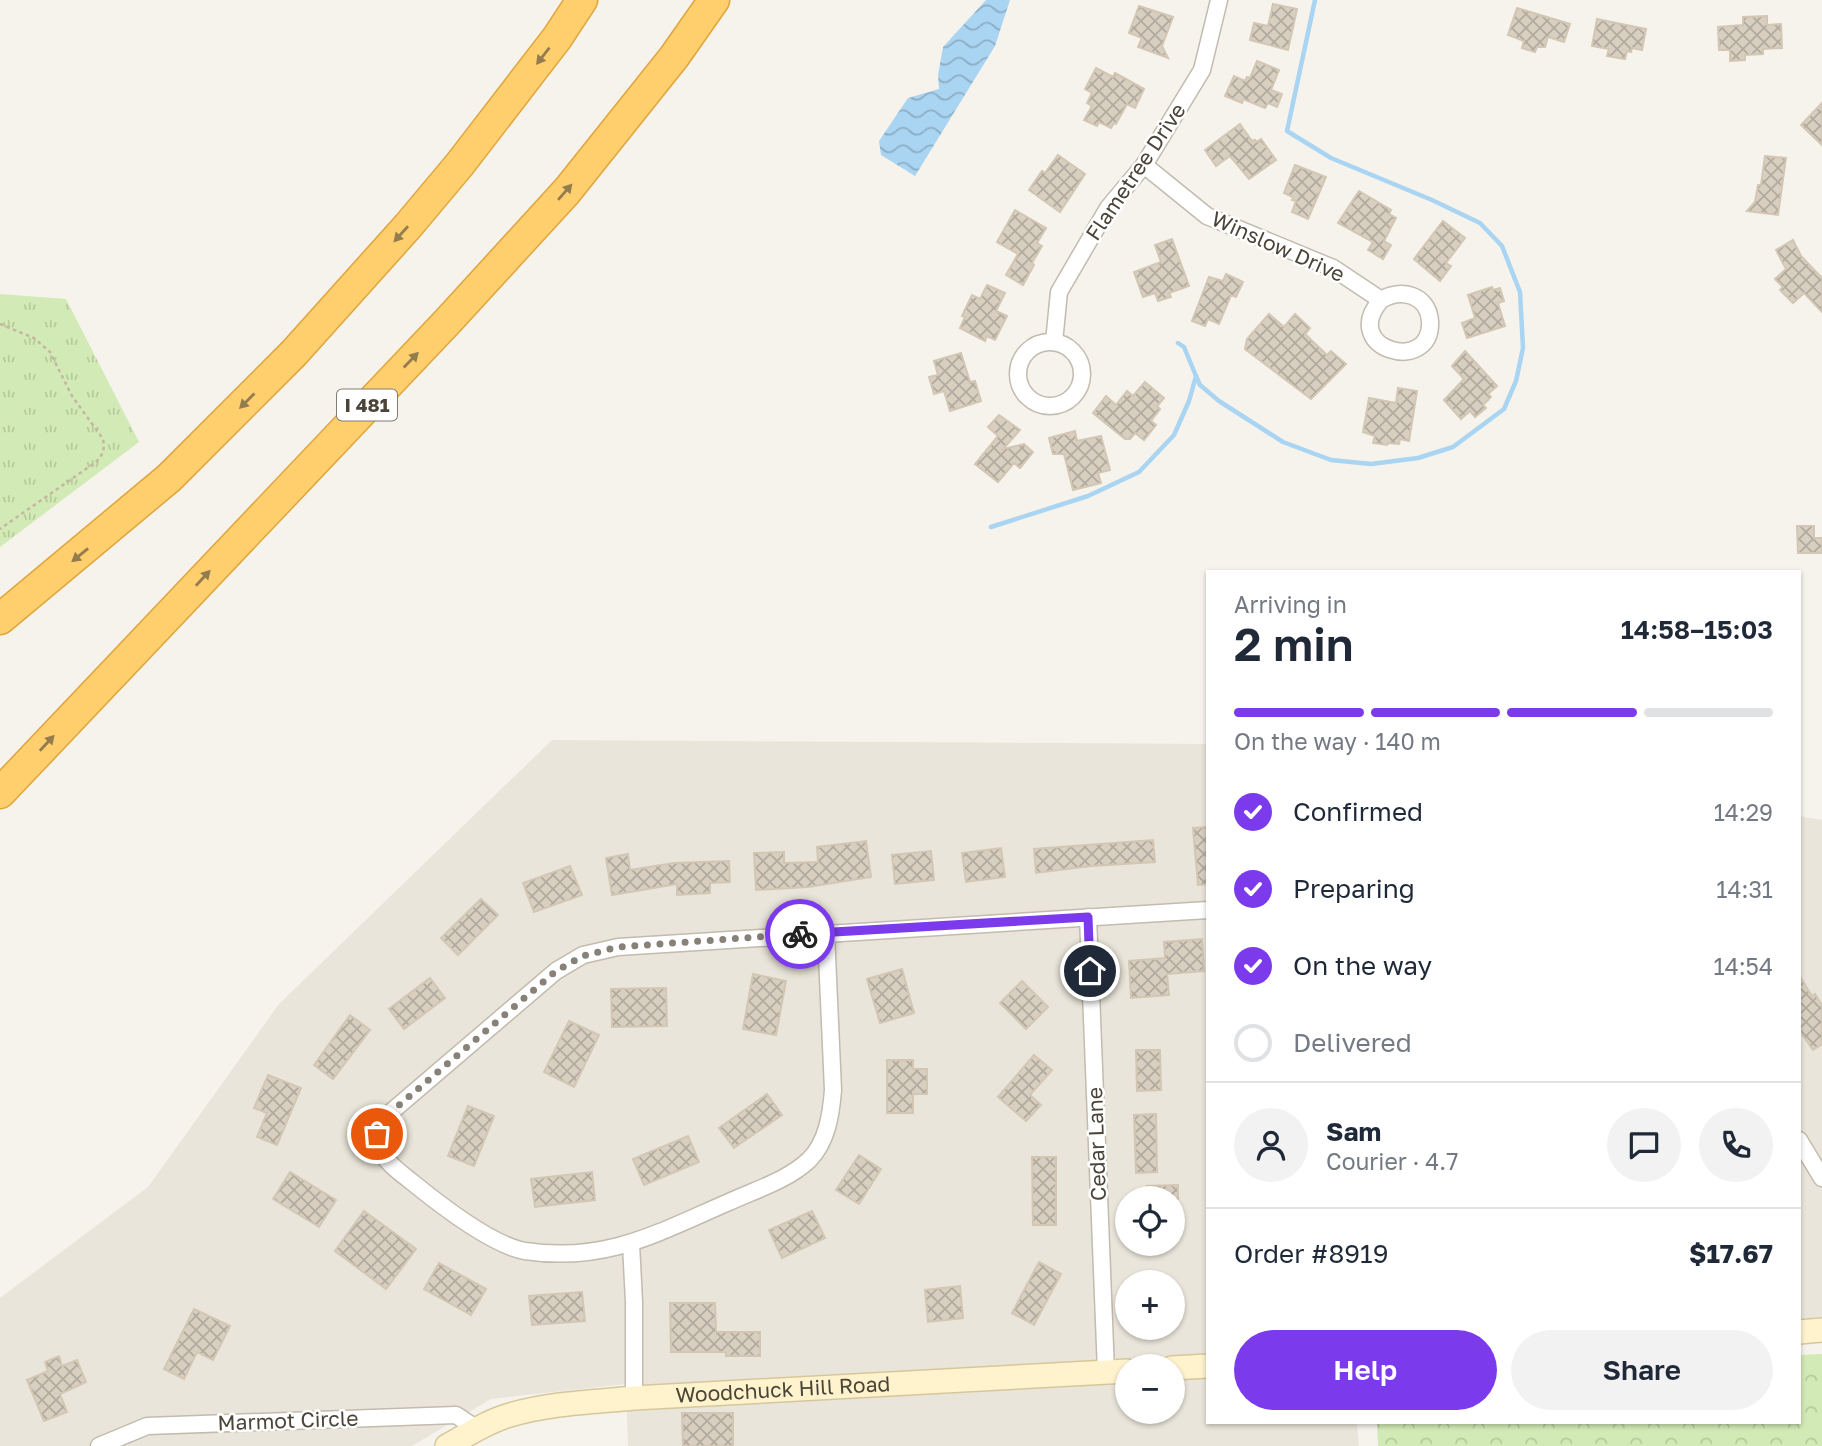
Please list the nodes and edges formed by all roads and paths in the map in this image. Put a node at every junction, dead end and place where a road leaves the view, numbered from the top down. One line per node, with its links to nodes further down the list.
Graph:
1 (582, 0): 9 (highway, one-way to 9)
2 (714, 0): 10 (highway, I 481, one-way to 2)
3 (1219, 0): 4 (street, Flametree Drive)
4 (1144, 165): 5 (street, Winslow Drive); 7 (street, Flametree Drive)
5 (1381, 300)
6 (0, 324): 8 (path)
7 (1054, 342): 7 (street)
8 (0, 529)
9 (0, 619)
10 (0, 793)
11 (1206, 910): 12 (street)
12 (1088, 917): 13 (street); 19 (street, Cedar Lane)
13 (825, 933): 16 (street); 16 (street)
14 (1801, 1143): 15 (street)
15 (1822, 1178)
16 (631, 1244): 23 (street)
17 (1822, 1330): 18 (street)
18 (1801, 1332)
19 (1115, 1355)
20 (1206, 1366): 21 (street)
21 (1185, 1367)
22 (1115, 1371): 23 (street, Woodchuck Hill Road)
23 (634, 1398): 24 (street, Woodchuck Hill Road)
24 (477, 1429): 25 (street, Marmot Circle); 26 (street, Woodchuck Hill Road)
25 (99, 1446)
26 (447, 1446)

